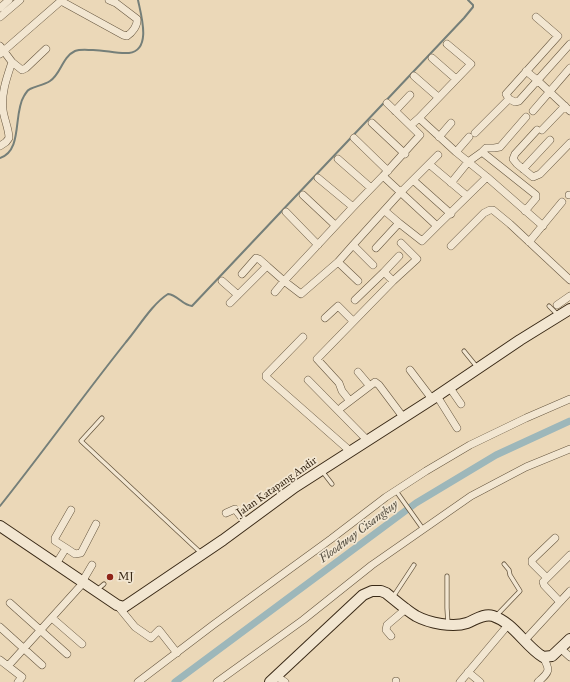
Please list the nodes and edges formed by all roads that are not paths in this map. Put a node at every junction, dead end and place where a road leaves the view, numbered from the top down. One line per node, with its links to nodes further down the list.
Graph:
1 (9, 0): 5 (street)
2 (20, 0): 6 (street)
3 (109, 0): 4 (street)
4 (62, 1): 11 (street)
5 (0, 8)
6 (0, 17)
7 (536, 17): 15 (street)
8 (447, 44): 17 (street)
9 (570, 44): 18 (street)
10 (46, 49): 13 (street)
11 (1, 50): 13 (street)
12 (432, 58): 17 (street)
13 (12, 62): 36 (street)
14 (570, 68): 19 (street)
15 (526, 71): 18 (street); 22 (street)
16 (414, 76): 21 (street)
17 (456, 79): 21 (street)
18 (537, 80): 19 (street); 22 (street)
19 (550, 92): 24 (street); 26 (street)
20 (410, 95): 25 (street)
21 (438, 97): 28 (street)
22 (509, 99): 37 (street)
23 (387, 103): 25 (street)
24 (567, 108): 44 (street)
25 (395, 111): 31 (street)
26 (533, 111)
27 (526, 117): 38 (street)
28 (419, 118): 31 (street); 32 (street)
29 (372, 123): 39 (street)
30 (451, 123): 32 (street)
31 (411, 125): 39 (street)
32 (439, 137): 37 (street)
33 (354, 138): 45 (street)
34 (550, 140): 44 (street)
35 (570, 143): 44 (street)
36 (0, 146)
37 (456, 152): 42 (street)
38 (482, 152): 42 (street); 57 (street)
39 (404, 154): 45 (street)
40 (438, 155): 43 (street)
41 (338, 159): 50 (street)
42 (468, 162): 46 (street); 49 (street)
43 (429, 164): 48 (street); 49 (street)
44 (522, 169)
45 (385, 174): 50 (street); 51 (street)
46 (487, 177): 53 (street); 57 (street)
47 (318, 178): 55 (street)
48 (413, 180): 51 (street); 59 (street)
49 (451, 183): 53 (street)
50 (371, 188): 55 (street)
51 (400, 193): 56 (street); 62 (street)
52 (303, 195): 61 (street)
53 (467, 196): 59 (street)
54 (562, 202): 63 (street)
55 (352, 206): 61 (street)
56 (385, 211): 60 (street); 67 (street)
57 (525, 211): 63 (street)
58 (286, 212): 66 (street)
59 (451, 214): 62 (street)
60 (400, 223): 62 (street); 69 (street)
61 (335, 225): 66 (street)
62 (437, 226)
63 (543, 226): 65 (street)
64 (401, 242): 80 (street)
65 (529, 242): 68 (street); 76 (street)
66 (318, 244): 78 (street)
67 (353, 245): 71 (street); 72 (street)
68 (452, 246)
69 (376, 248)
70 (399, 256): 74 (street)
71 (338, 262): 78 (street); 79 (street)
72 (373, 265)
73 (267, 266): 75 (street); 78 (street); 82 (street)
74 (384, 272): 80 (street); 84 (street)
75 (242, 274)
76 (570, 280)
77 (222, 281): 82 (street)
78 (284, 281): 81 (street)
79 (358, 281)
80 (393, 281): 90 (street)
81 (275, 292)
82 (238, 295): 85 (street)
83 (570, 296): 88 (street)
84 (356, 300)
85 (230, 303)
86 (549, 306): 88 (lane)
87 (570, 309): 88 (street, Jalan Katapang Andir)
88 (558, 310): 93 (street, Jalan Katapang Andir)
89 (325, 318): 90 (street)
90 (353, 321): 101 (street)
91 (303, 337): 109 (street)
92 (464, 351): 93 (lane)
93 (479, 369): 98 (street, Jalan Katapang Andir)
94 (410, 370): 99 (street)
95 (358, 372): 97 (street)
96 (308, 380): 107 (street)
97 (369, 385): 101 (street); 104 (street)
98 (450, 388): 99 (street, Jalan Katapang Andir); 102 (street)
99 (435, 398): 104 (street, Jalan Katapang Andir); 106 (street)
100 (570, 399): 112 (street)
101 (350, 401): 103 (street)
102 (461, 404)
103 (342, 407)
104 (403, 417): 107 (street, Jalan Katapang Andir)
105 (102, 418): 121 (lane)
106 (456, 428)
107 (368, 441): 109 (street, Jalan Katapang Andir)
108 (570, 449): 118 (street)
109 (350, 451): 110 (street, Jalan Katapang Andir)
110 (321, 470): 111 (lane); 115 (street, Jalan Katapang Andir)
111 (332, 484)
112 (396, 491): 118 (lane); 148 (street)
113 (71, 510): 120 (street)
114 (226, 513): 115 (street)
115 (246, 523): 121 (street, Jalan Katapang Andir)
116 (96, 524): 120 (street)
117 (0, 526): 123 (street)
118 (422, 529): 159 (street)
119 (555, 538): 128 (street)
120 (66, 548): 123 (street)
121 (202, 553): 134 (street, Jalan Katapang Andir)
122 (570, 555): 128 (street)
123 (56, 564): 129 (street)
124 (504, 564): 136 (lane)
125 (92, 565): 129 (street)
126 (414, 565): 131 (lane)
127 (447, 576): 138 (lane)
128 (547, 578): 132 (street)
129 (83, 582): 134 (street); 137 (street)
130 (570, 591): 132 (street)
131 (392, 598): 135 (street); 156 (street)
132 (560, 602): 144 (street)
133 (10, 603): 141 (street)
134 (117, 605): 148 (street)
135 (407, 608): 138 (street); 142 (street)
136 (495, 617): 138 (street); 139 (street)
137 (52, 618): 141 (street); 145 (street)
138 (449, 625)
139 (508, 625): 144 (street); 155 (street)
140 (0, 627): 146 (street)
141 (40, 630): 146 (street); 149 (street)
142 (391, 636)
143 (570, 639): 147 (street)
144 (525, 640): 150 (street)
145 (82, 644)
146 (24, 648): 153 (street); 154 (street)
147 (560, 648): 150 (street); 151 (street)
148 (177, 653): 158 (street)
149 (67, 654)
150 (543, 657): 163 (street)
151 (570, 657)
152 (0, 660): 154 (street)
153 (42, 664)
154 (8, 666): 157 (street)
155 (468, 672): 161 (street); 162 (street)
156 (273, 679): 160 (street)
157 (18, 682)
158 (138, 682)
159 (218, 682)
160 (285, 682)
161 (460, 682)
162 (480, 682)
163 (538, 682)

